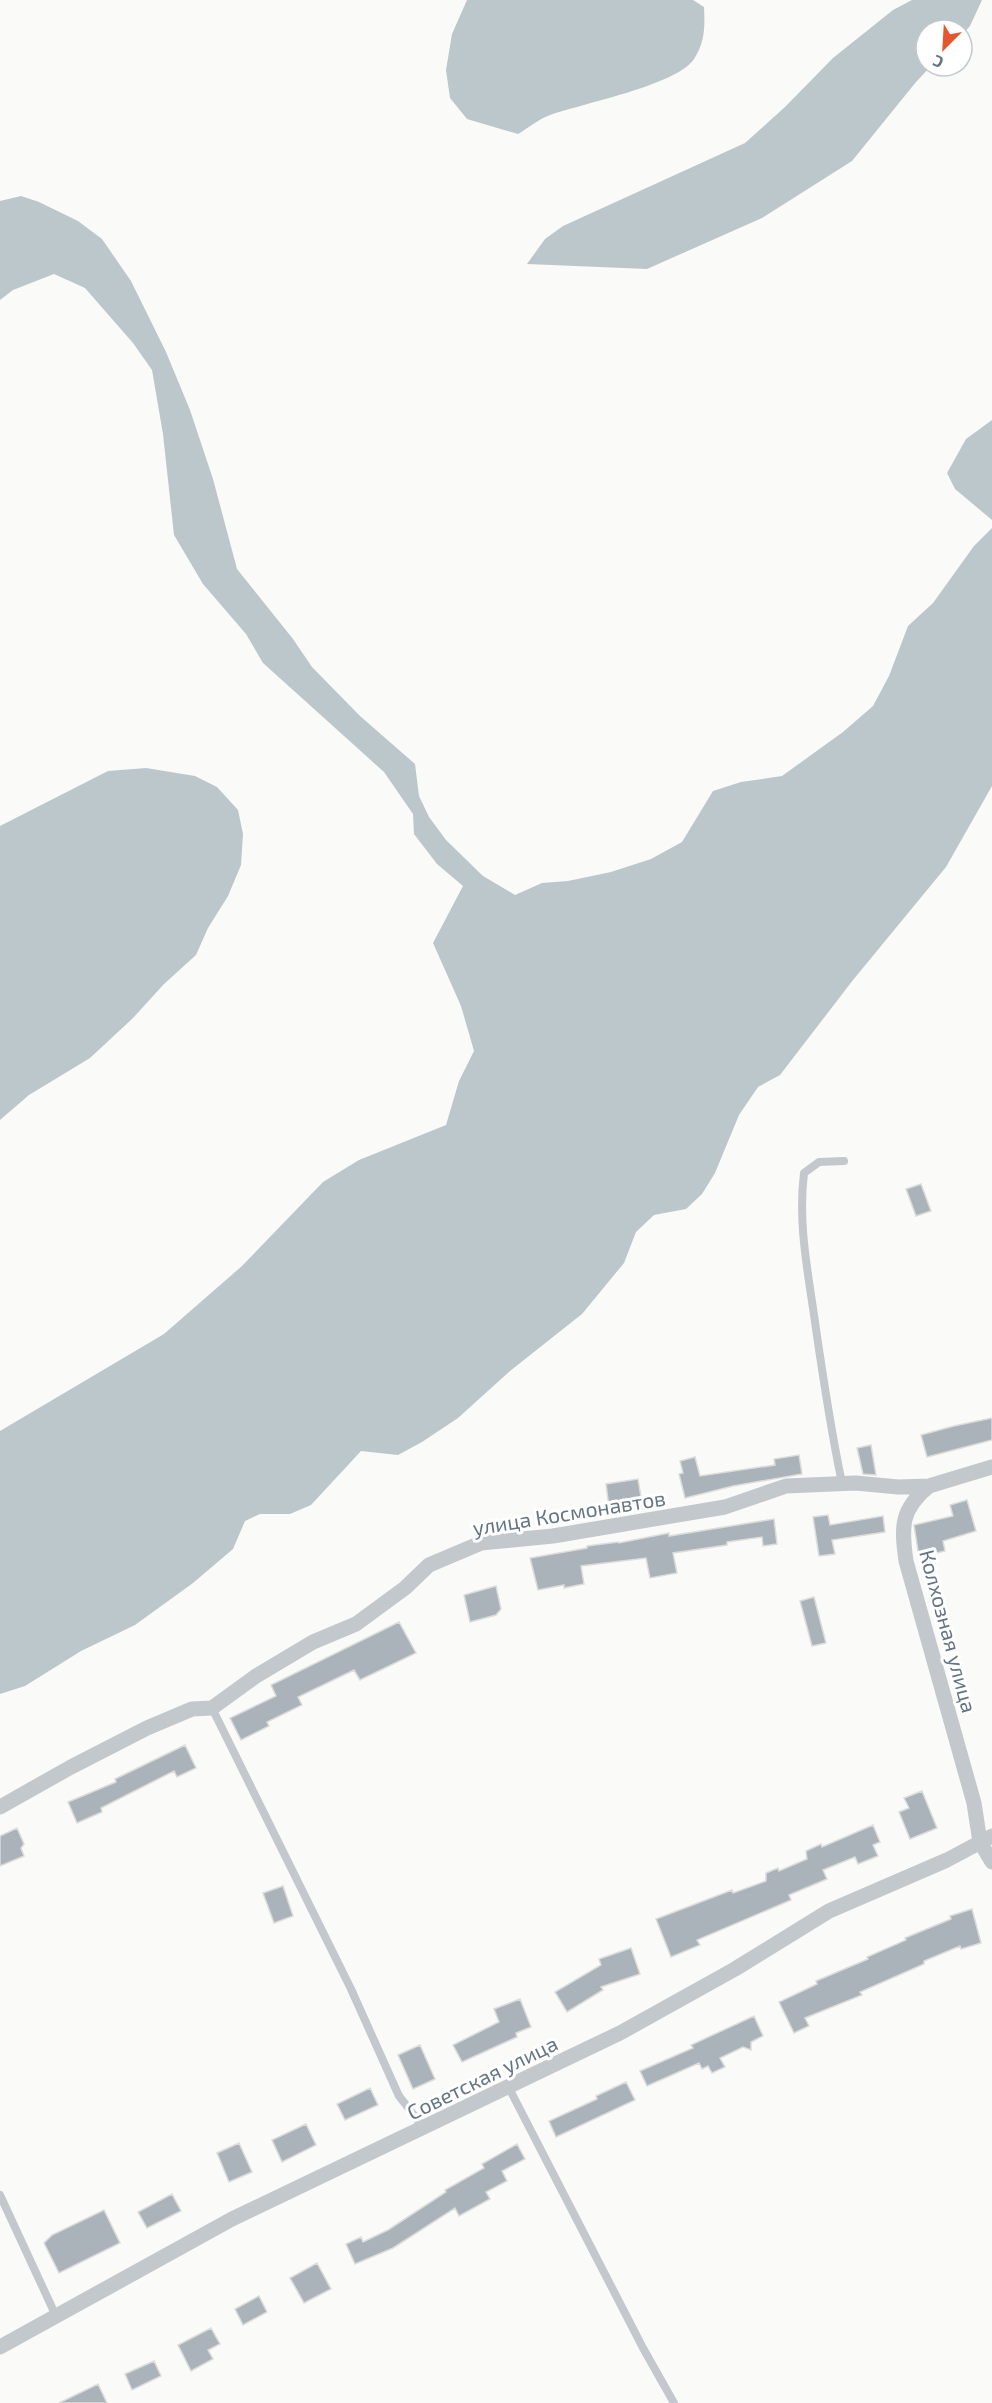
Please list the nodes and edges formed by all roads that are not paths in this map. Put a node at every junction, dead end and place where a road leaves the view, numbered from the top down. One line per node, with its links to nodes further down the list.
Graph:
1 (844, 1161): 3 (lane)
2 (992, 1467): 4 (street, улица Космонавтов)
3 (842, 1483): 4 (street, улица Космонавтов); 5 (street, улица Космонавтов)
4 (929, 1486): 7 (street, Колхозная улица)
5 (212, 1708): 6 (street, улица Космонавтов); 10 (lane)
6 (0, 1807)
7 (986, 1839): 8 (street, Колхозная улица); 9 (street, Советская улица)
8 (992, 1862)
9 (509, 2088): 10 (street, Советская улица); 14 (lane)
10 (424, 2128): 12 (street, Советская улица)
11 (0, 2195): 12 (lane)
12 (56, 2316): 13 (street, Советская улица)
13 (0, 2347)
14 (674, 2403)

